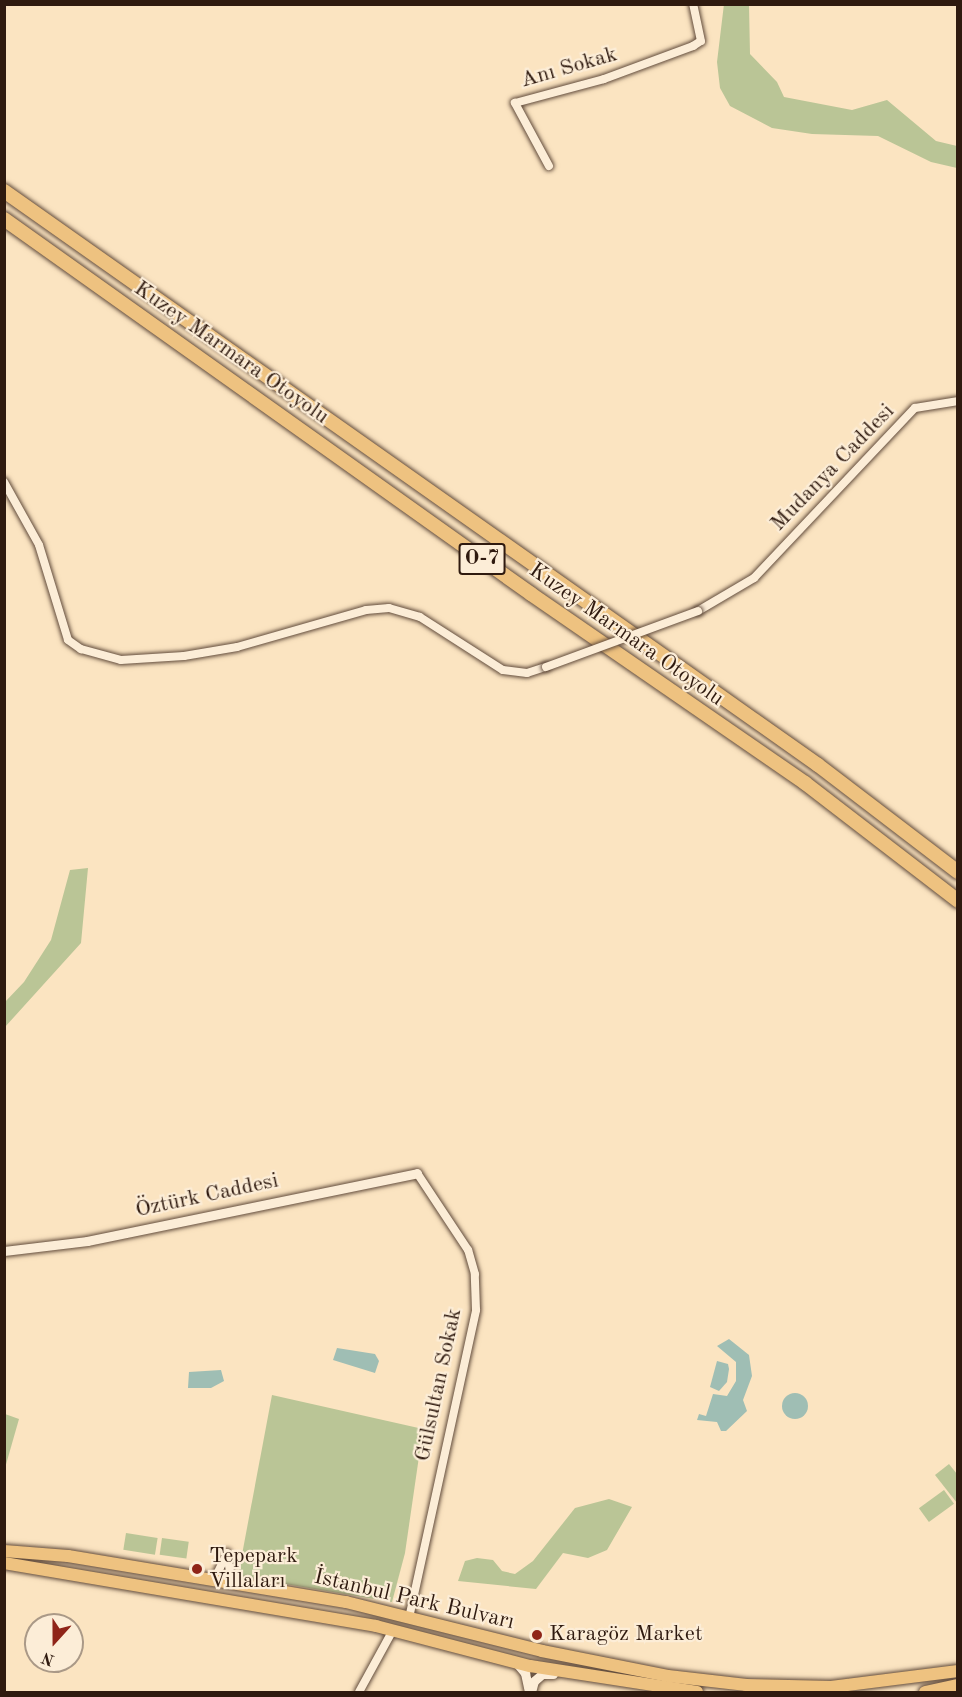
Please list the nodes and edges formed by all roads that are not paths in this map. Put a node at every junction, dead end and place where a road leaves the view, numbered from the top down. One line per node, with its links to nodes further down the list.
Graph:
1 (693, 4): 2 (street, Anı Sokak)
2 (549, 166)
3 (4, 190): 7 (highway, Kuzey Marmara Otoyolu / O-7)
4 (4, 219): 8 (highway, Kuzey Marmara Otoyolu / O-7)
5 (957, 401): 6 (street, Mudanya Caddesi, bridge)
6 (4, 482)
7 (957, 872)
8 (957, 901)
9 (417, 1173): 10 (street, Öztürk Caddesi); 15 (street, Gülsultan Sokak)
10 (4, 1251)
11 (4, 1551): 13 (highway, İstanbul Park Bulvarı)
12 (4, 1563): 16 (highway, İstanbul Park Bulvarı)
13 (207, 1579): 14 (highway, İstanbul Park Bulvarı); 14 (street)
14 (238, 1584): 15 (highway, İstanbul Park Bulvarı)
15 (409, 1618): 17 (highway, İstanbul Park Bulvarı)
16 (393, 1630): 20 (highway, İstanbul Park Bulvarı); 26 (street)
17 (520, 1646): 18 (highway, İstanbul Park Bulvarı); 20 (street)
18 (542, 1652): 19 (highway, İstanbul Park Bulvarı); 20 (street)
19 (606, 1664): 21 (highway, İstanbul Park Bulvarı); 23 (street)
20 (528, 1667): 22 (highway, İstanbul Park Bulvarı); 24 (street); 27 (street)
21 (957, 1671)
22 (566, 1673): 23 (highway, İstanbul Park Bulvarı); 24 (street)
23 (606, 1679): 28 (highway, İstanbul Park Bulvarı)
24 (534, 1681): 27 (street)
25 (957, 1685): 29 (highway)
26 (359, 1692)
27 (530, 1692)
28 (697, 1692)
29 (925, 1692)

